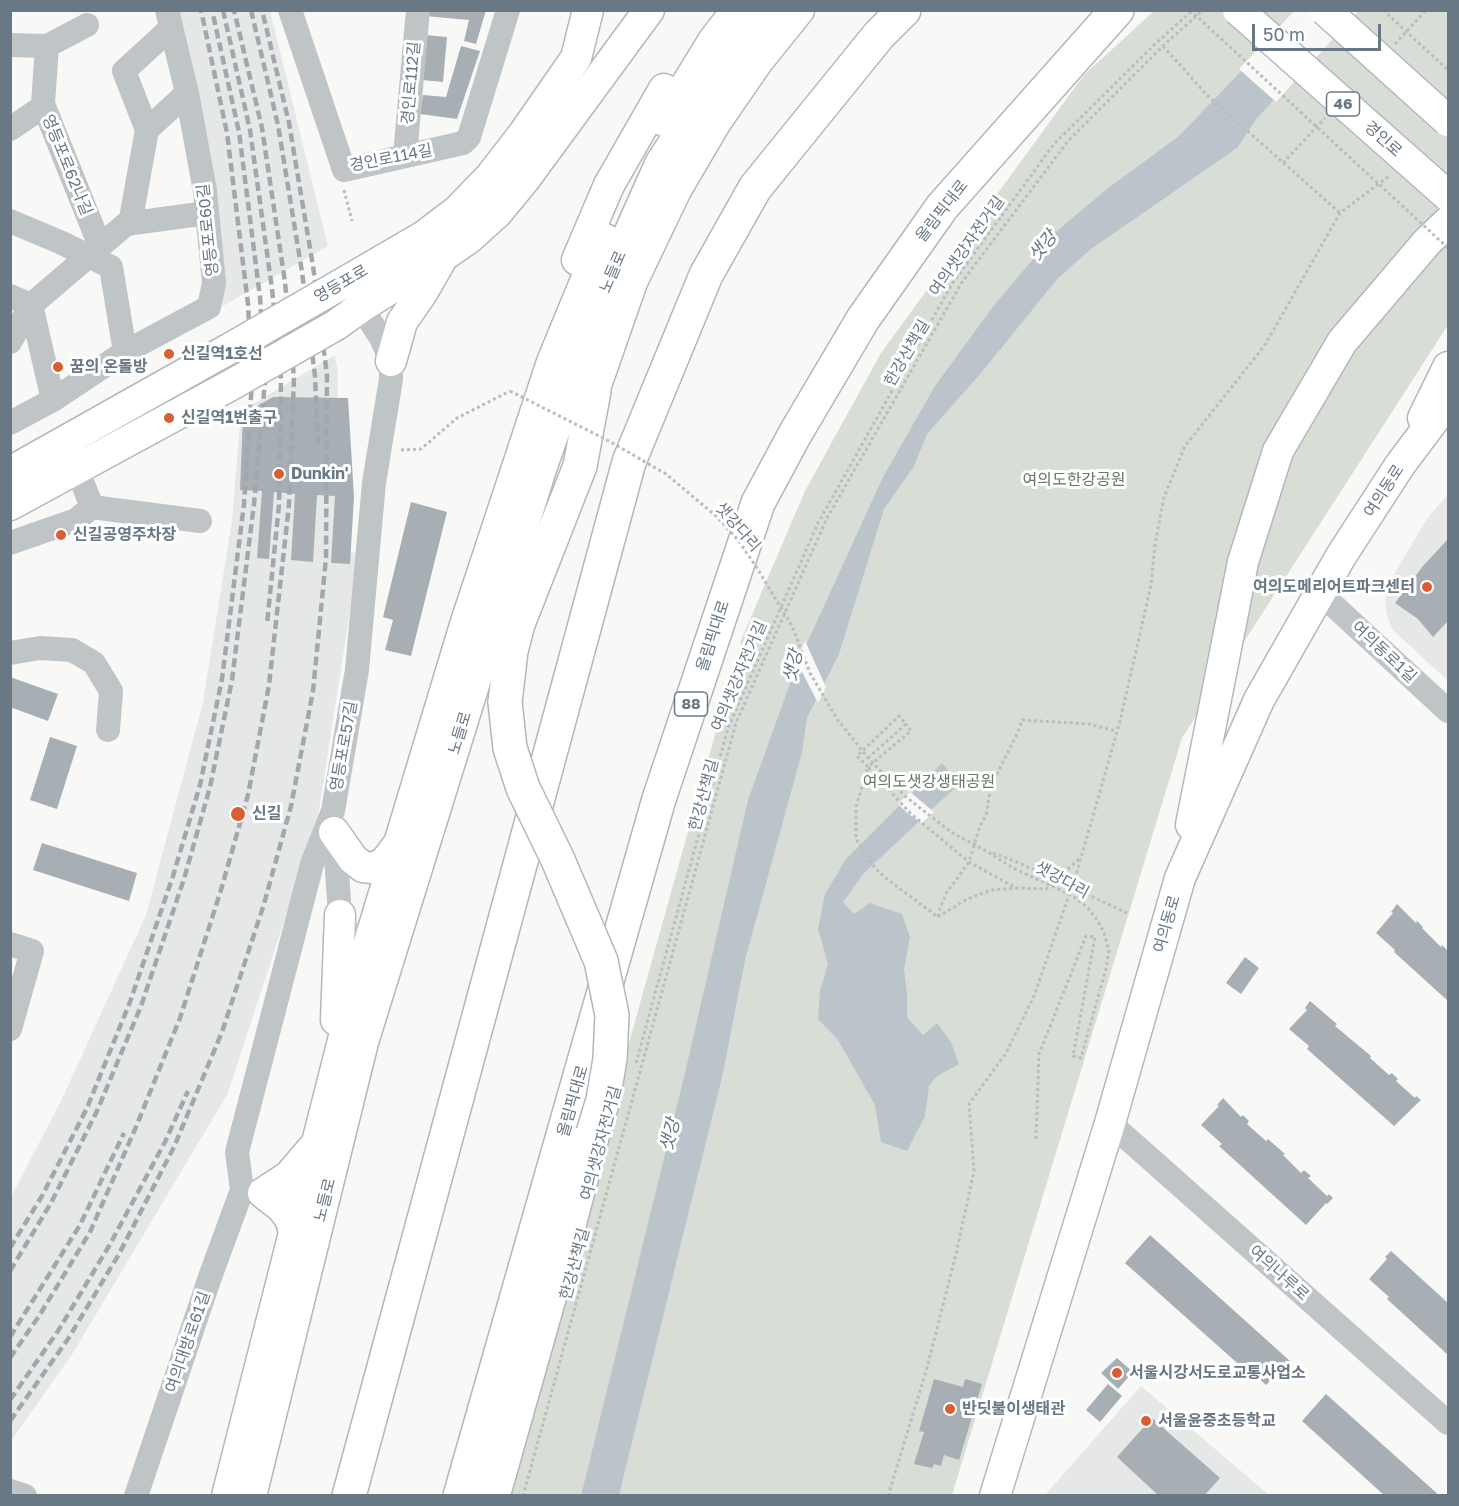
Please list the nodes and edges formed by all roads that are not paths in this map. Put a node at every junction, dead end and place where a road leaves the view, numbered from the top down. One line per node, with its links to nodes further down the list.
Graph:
1 (290, 10): 25 (street, 경인로114길)
2 (418, 10): 25 (street, 경인로112길)
3 (508, 10): 25 (street, 경인로114길)
4 (588, 10): 18 (main road, 영등포로)
5 (650, 10): 24 (main road, 영등포로)
6 (714, 10): 53 (main road)
7 (737, 10): 53 (main road, 노들로)
8 (767, 10): 50 (main road, 노들로)
9 (799, 10): 40 (main road)
10 (904, 10): 77 (highway)
11 (1117, 10): 78 (highway, 올림픽대로 / 88)
12 (1238, 10): 26 (main road, 경인로 / 46, bridge)
13 (1325, 10): 21 (main road, bridge)
14 (169, 19): 19 (street, 영등포로60길); 23 (street, 영등포로60길)
15 (87, 25): 17 (street)
16 (10, 45): 17 (street)
17 (47, 46): 20 (street, 영등포로62나길)
18 (576, 58): 24 (main road); 33 (main road, 영등포로)
19 (187, 93): 23 (street); 27 (street, 영등포로60길)
20 (44, 106): 22 (street); 31 (street, 영등포로62나길)
21 (1449, 122)
22 (10, 129)
23 (147, 130): 30 (street)
24 (546, 149): 32 (main road, 영등포로)
25 (405, 155)
26 (1443, 193)
27 (207, 213): 30 (street); 37 (street, 영등포로60길)
28 (10, 221): 31 (street)
29 (1449, 222): 59 (main road)
30 (130, 224): 31 (street)
31 (94, 251): 34 (street); 37 (street)
32 (442, 257): 35 (main road, 영등포로); 38 (main road)
33 (341, 284): 35 (street); 46 (main road, 영등포로, bridge)
34 (21, 300): 36 (street); 41 (street)
35 (361, 307): 38 (street); 45 (main road, 영등포로, bridge)
36 (10, 342)
37 (125, 352): 41 (street, 영등포로60길)
38 (392, 361): 57 (street, 영등포로57길)
39 (1449, 367): 44 (main road)
40 (594, 391): 50 (main road); 79 (highway, bridge)
41 (53, 400): 43 (street, 영등포로60길)
42 (1449, 401): 44 (main road, 여의동로)
43 (10, 423)
44 (1400, 465): 52 (main road, 여의동로)
45 (77, 469): 47 (main road, 영등포로); 48 (street)
46 (10, 472)
47 (10, 505)
48 (92, 507): 49 (street); 51 (street)
49 (200, 521)
50 (521, 538): 64 (main road, 노들로)
51 (10, 543)
52 (1320, 593): 55 (street, 여의동로1길); 59 (main road, 여의동로)
53 (465, 625): 58 (main road, 노들로)
54 (10, 653): 56 (street)
55 (1449, 711)
56 (108, 730)
57 (333, 821): 58 (main road); 60 (street); 69 (street, 영등포로57길)
58 (400, 842): 62 (main road, 노들로)
59 (1180, 878): 67 (main road, 여의동로)
60 (340, 915): 62 (street); 66 (main road)
61 (10, 944): 63 (street)
62 (362, 966): 64 (street); 66 (main road, 노들로)
63 (17, 985): 65 (street)
64 (377, 995): 76 (main road, 노들로)
65 (10, 1029)
66 (330, 1090): 68 (main road, 노들로)
67 (1110, 1123): 71 (street, 여의나루로); 80 (main road, 여의동로)
68 (316, 1144): 69 (main road); 70 (main road, 노들로)
69 (252, 1191): 70 (main road); 74 (street, 여의대방로61길)
70 (294, 1232): 75 (main road, 노들로)
71 (1449, 1423)
72 (10, 1491): 73 (street)
73 (25, 1496)
74 (136, 1496)
75 (227, 1496)
76 (251, 1496)
77 (350, 1496)
78 (460, 1496)
79 (493, 1496)
80 (995, 1496)

